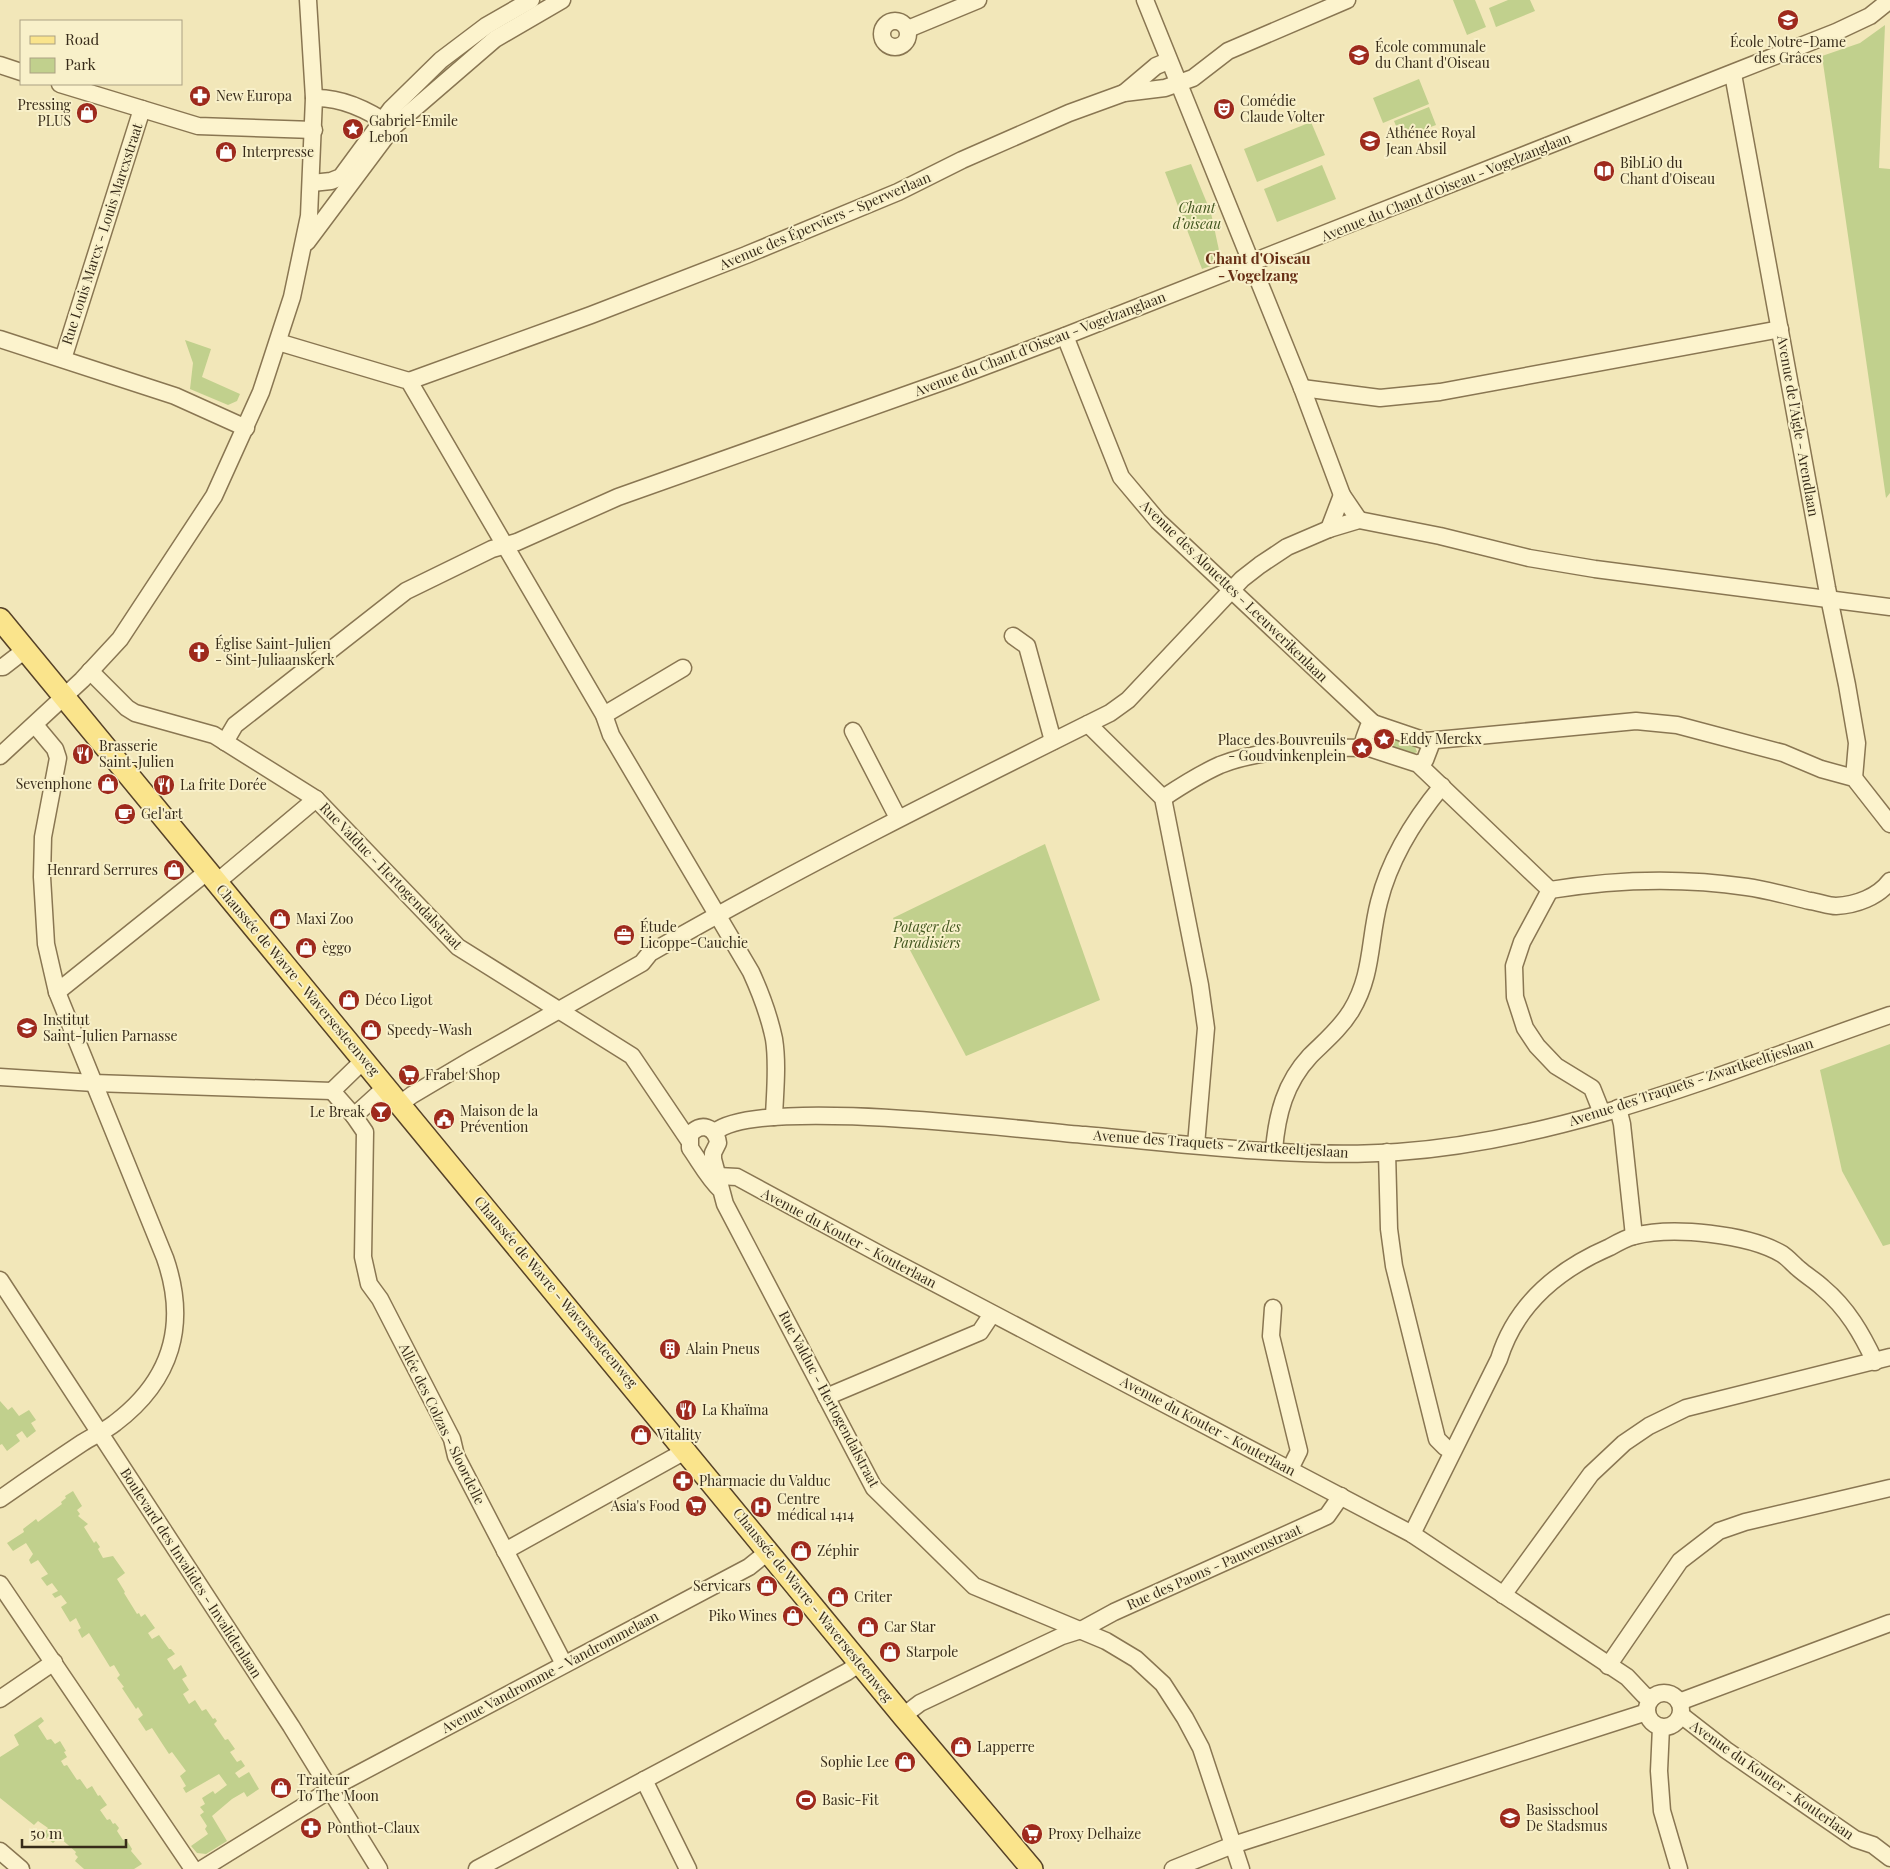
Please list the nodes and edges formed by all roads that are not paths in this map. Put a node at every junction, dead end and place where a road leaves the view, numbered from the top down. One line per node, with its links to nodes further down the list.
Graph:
1 (308, 0): 17 (street)
2 (531, 0): 9 (street)
3 (562, 0): 9 (street)
4 (978, 0): 8 (street)
5 (1144, 0): 10 (street)
6 (1348, 0): 14 (street, Avenue des Éperviers - Sperwerlaan)
7 (1890, 0): 13 (street, Avenue du Chant d'Oiseau - Vogelzanglaan)
8 (908, 30)
9 (490, 33): 19 (street)
10 (1168, 61): 14 (street); 16 (street, Avenue des Éperviers - Sperwerlaan)
11 (0, 65): 12 (street)
12 (20, 72)
13 (1734, 74): 23 (street, Avenue du Chant d'Oiseau - Vogelzanglaan); 24 (street, Avenue de l'Aigle - Arendlaan)
14 (1178, 84): 16 (street, Avenue des Éperviers - Sperwerlaan); 23 (street)
15 (63, 85): 18 (street)
16 (1124, 93): 29 (street, Avenue des Éperviers - Sperwerlaan)
17 (314, 98): 19 (street); 20 (street)
18 (142, 109): 20 (street); 28 (street, Rue Louis Marcx - Louis Marcxstraat)
19 (388, 124): 21 (street); 22 (street)
20 (314, 130): 21 (street)
21 (312, 183): 22 (street)
22 (304, 246): 27 (street)
23 (1251, 264): 25 (street, Avenue du Chant d'Oiseau - Vogelzanglaan); 30 (street)
24 (1780, 329): 30 (street); 37 (street, Avenue de l'Aigle - Arendlaan)
25 (1065, 336): 35 (street, Avenue du Chant d'Oiseau - Vogelzanglaan); 36 (street, Avenue des Alouettes - Leeuwerikenlaan)
26 (0, 339): 28 (street)
27 (278, 342): 29 (street); 31 (street)
28 (63, 359): 31 (street)
29 (409, 381): 35 (street)
30 (1302, 388): 32 (street)
31 (246, 428): 44 (street)
32 (1342, 495): 33 (street); 34 (street)
33 (1359, 520): 34 (street); 37 (street)
34 (1329, 529): 36 (street)
35 (506, 546): 46 (street); 53 (street, Avenue du Chant d'Oiseau - Vogelzanglaan)
36 (1232, 590): 47 (street, Avenue des Alouettes - Leeuwerikenlaan); 48 (street)
37 (1829, 599): 38 (street); 57 (street, Avenue de l'Aigle - Arendlaan)
38 (1890, 607)
39 (0, 619): 41 (main road)
40 (1013, 636): 51 (street)
41 (25, 650): 42 (street); 45 (main road, Chaussée de Wavre - Waversesteenweg)
42 (0, 667)
43 (683, 668): 46 (street)
44 (90, 671): 45 (street); 53 (street, Rue Valduc - Hertogendalstraat)
45 (64, 696): 49 (street); 63 (main road, Chaussée de Wavre - Waversesteenweg)
46 (604, 715): 66 (street)
47 (1373, 723): 52 (street); 54 (street)
48 (1088, 724): 51 (street); 59 (street)
49 (34, 725): 55 (street); 67 (street)
50 (854, 731): 61 (street)
51 (1053, 741): 61 (street)
52 (1426, 741): 56 (street); 57 (street)
53 (225, 742): 60 (street, Rue Valduc - Hertogendalstraat)
54 (1369, 748): 56 (street); 59 (street)
55 (0, 756)
56 (1418, 764): 58 (street)
57 (1854, 778): 62 (street)
58 (1442, 786): 65 (street); 82 (street)
59 (1163, 798): 81 (street)
60 (316, 799): 63 (street); 68 (street, Rue Valduc - Hertogendalstraat)
61 (898, 818): 66 (street)
62 (1890, 824)
63 (213, 877): 67 (street); 70 (main road, Chaussée de Wavre - Waversesteenweg)
64 (1890, 881): 65 (street)
65 (1550, 890): 76 (street)
66 (717, 914): 68 (street); 78 (street)
67 (57, 992): 72 (street)
68 (558, 1010): 75 (street); 80 (street, Rue Valduc - Hertogendalstraat)
69 (1890, 1016): 76 (street, Avenue des Traquets - Zwartkeeltjeslaan)
70 (364, 1060): 73 (main road, Chaussée de Wavre - Waversesteenweg); 74 (street)
71 (0, 1077): 72 (street)
72 (94, 1083): 74 (street); 92 (street)
73 (386, 1087): 75 (main road, Chaussée de Wavre - Waversesteenweg); 77 (street)
74 (332, 1091): 77 (street, Allée des Colzas - Sloordelle)
75 (400, 1104): 93 (main road, Chaussée de Wavre - Waversesteenweg)
76 (1610, 1110): 83 (street, Avenue des Traquets - Zwartkeeltjeslaan); 86 (street)
77 (354, 1116): 100 (street, Allée des Colzas - Sloordelle)
78 (774, 1117): 79 (street, Avenue des Traquets - Zwartkeeltjeslaan); 81 (street, Avenue des Traquets - Zwartkeeltjeslaan)
79 (715, 1132): 80 (street, Rue Valduc - Hertogendalstraat); 84 (street)
80 (694, 1133): 84 (street, Rue Valduc - Hertogendalstraat)
81 (1196, 1144): 82 (street, Avenue des Traquets - Zwartkeeltjeslaan)
82 (1274, 1150): 83 (street, Avenue des Traquets - Zwartkeeltjeslaan)
83 (1387, 1152): 94 (street)
84 (705, 1154): 85 (street, Rue Valduc - Hertogendalstraat)
85 (719, 1183): 89 (street, Avenue du Kouter - Kouterlaan); 91 (street, Rue Valduc - Hertogendalstraat)
86 (1634, 1236): 90 (street); 94 (street)
87 (0, 1280): 92 (street, Boulevard des Invalides - Invalidenlaan)
88 (1273, 1308): 95 (street)
89 (992, 1314): 91 (street); 95 (street, Avenue du Kouter - Kouterlaan)
90 (1882, 1359): 103 (street)
91 (826, 1397): 105 (street, Rue Valduc - Hertogendalstraat)
92 (100, 1432): 98 (street); 116 (street, Boulevard des Invalides - Invalidenlaan)
93 (687, 1450): 100 (street); 101 (main road, Chaussée de Wavre - Waversesteenweg)
94 (1452, 1451): 99 (street)
95 (1290, 1469): 97 (street, Avenue du Kouter - Kouterlaan)
96 (1890, 1488): 109 (street)
97 (1341, 1496): 99 (street, Avenue du Kouter - Kouterlaan); 105 (street, Rue des Paons - Pauwenstraat)
98 (0, 1499)
99 (1412, 1534): 103 (street, Avenue du Kouter - Kouterlaan)
100 (505, 1551): 108 (street, Allée des Colzas - Sloordelle)
101 (770, 1551): 107 (main road, Chaussée de Wavre - Waversesteenweg); 108 (street, Avenue Vandromme - Vandrommelaan)
102 (0, 1584): 106 (street)
103 (1503, 1596): 109 (street, Avenue du Kouter - Kouterlaan)
104 (1890, 1623): 112 (street)
105 (1081, 1630): 113 (street, Rue des Paons - Pauwenstraat); 117 (street, Rue Valduc - Hertogendalstraat)
106 (54, 1662): 110 (street); 121 (street)
107 (860, 1663): 113 (main road, Chaussée de Wavre - Waversesteenweg); 115 (street)
108 (564, 1664): 116 (street, Avenue Vandromme - Vandrommelaan)
109 (1608, 1666): 111 (street, Avenue du Kouter - Kouterlaan)
110 (0, 1698)
111 (1649, 1705): 112 (street); 114 (street); 117 (street)
112 (1680, 1709): 114 (street); 119 (street, Avenue du Kouter - Kouterlaan)
113 (903, 1716): 126 (main road, Chaussée de Wavre - Waversesteenweg)
114 (1661, 1727): 129 (street)
115 (644, 1780): 124 (street); 125 (street)
116 (329, 1790): 122 (street, Avenue Vandromme - Vandrommelaan); 123 (street, Boulevard des Invalides - Invalidenlaan)
117 (1233, 1845): 127 (street); 128 (street, Rue Valduc - Hertogendalstraat)
118 (0, 1851): 120 (street)
119 (1890, 1858)
120 (22, 1869)
121 (193, 1869)
122 (202, 1869)
123 (379, 1869)
124 (477, 1869)
125 (688, 1869)
126 (1032, 1869)
127 (1173, 1869)
128 (1241, 1869)
129 (1679, 1869)

